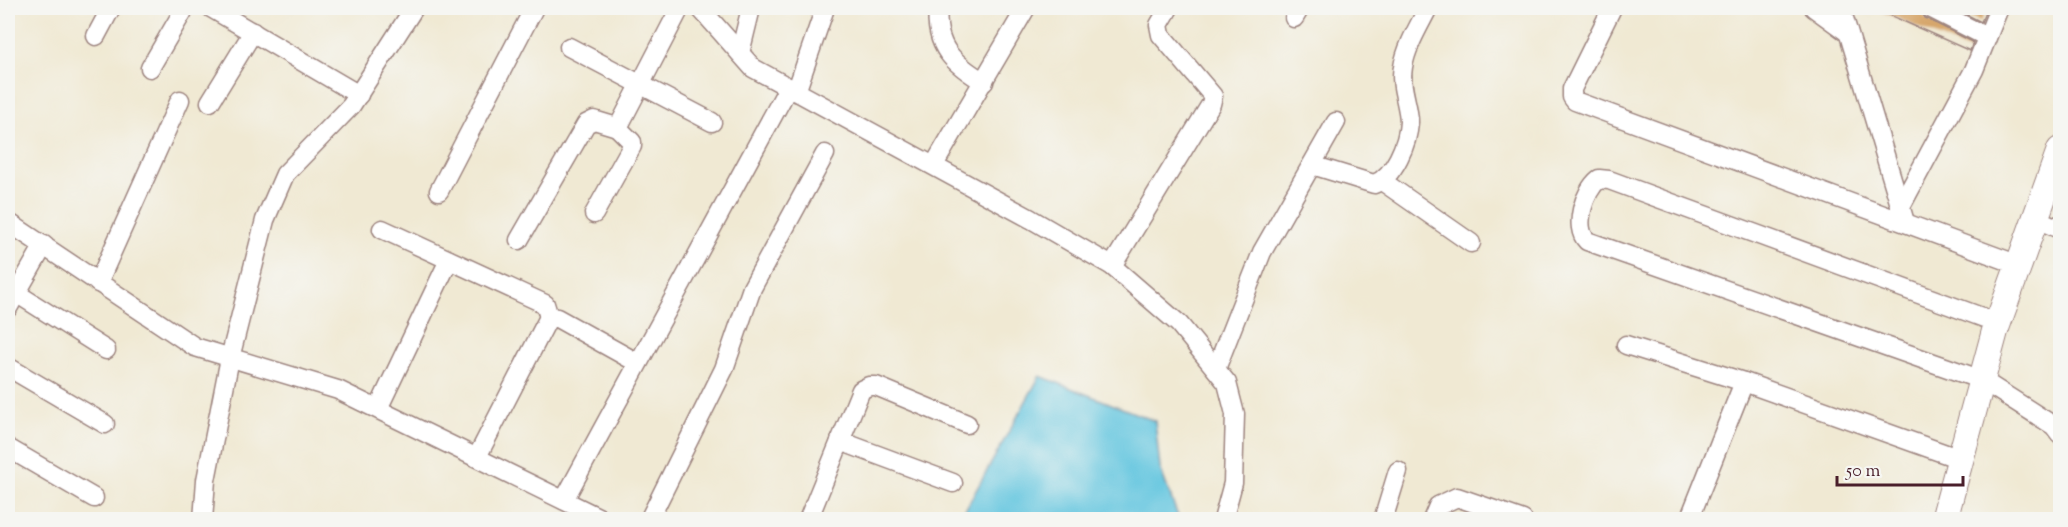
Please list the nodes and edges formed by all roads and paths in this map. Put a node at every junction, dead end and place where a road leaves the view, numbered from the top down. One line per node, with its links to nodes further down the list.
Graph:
1 (111, 8): 21 (street)
2 (185, 8): 25 (street)
3 (212, 8): 19 (street)
4 (414, 8): 29 (street)
5 (534, 8): 40 (street)
6 (680, 8): 27 (street)
7 (700, 8): 24 (street)
8 (751, 8): 24 (street)
9 (825, 8): 28 (street)
10 (938, 8): 26 (street)
11 (1026, 8): 26 (street)
12 (1170, 8): 52 (street)
13 (1428, 8): 39 (street)
14 (1612, 8): 42 (street)
15 (1814, 8): 20 (street)
16 (1841, 8): 20 (street)
17 (1930, 8): 22 (street)
18 (1999, 8): 22 (street)
19 (253, 32): 29 (street); 31 (street)
20 (1847, 33): 42 (street)
21 (96, 36)
22 (1987, 37): 42 (street)
23 (569, 47): 27 (street)
24 (740, 53): 28 (street)
25 (150, 68)
26 (984, 82): 37 (street)
27 (641, 84): 32 (street); 34 (street)
28 (792, 90): 37 (street); 60 (street)
29 (359, 95): 59 (street)
30 (180, 100): 53 (street)
31 (210, 102)
32 (712, 122)
33 (1336, 122): 38 (street)
34 (617, 127): 41 (street); 47 (street)
35 (2061, 150): 43 (main road)
36 (825, 154): 79 (street)
37 (934, 165): 52 (street)
38 (1312, 165): 39 (street); 62 (street)
39 (1382, 181): 48 (street)
40 (438, 190)
41 (594, 214)
42 (1903, 215): 51 (street)
43 (2036, 219): 46 (street); 51 (main road)
44 (8, 222): 49 (street)
45 (382, 229): 50 (street)
46 (2061, 229)
47 (519, 240)
48 (1471, 243)
49 (44, 245): 53 (street); 54 (street)
50 (449, 260): 55 (street); 65 (street)
51 (2019, 265): 56 (main road)
52 (1112, 266): 62 (street)
53 (98, 283): 59 (street)
54 (12, 301): 58 (street)
55 (549, 318): 60 (street); 71 (street)
56 (1998, 323): 63 (main road); 63 (street)
57 (1626, 345): 64 (street)
58 (106, 350)
59 (230, 358): 65 (street); 77 (street)
60 (636, 362): 76 (street)
61 (8, 367): 66 (street)
62 (1216, 369): 81 (street)
63 (1982, 380): 68 (street); 72 (main road)
64 (1744, 382): 72 (street); 85 (street)
65 (378, 409): 71 (street)
66 (105, 424)
67 (967, 424): 69 (street)
68 (2061, 434)
69 (840, 441): 74 (street); 80 (street)
70 (8, 448): 75 (street)
71 (477, 458): 76 (street)
72 (1960, 459): 86 (main road)
73 (1398, 471): 82 (street)
74 (953, 483)
75 (94, 498)
76 (564, 500): 78 (street)
77 (203, 519)
78 (604, 519)
79 (649, 519)
80 (808, 519)
81 (1223, 519)
82 (1383, 519)
83 (1432, 519): 84 (street)
84 (1523, 519)
85 (1689, 519)
86 (1944, 519)

